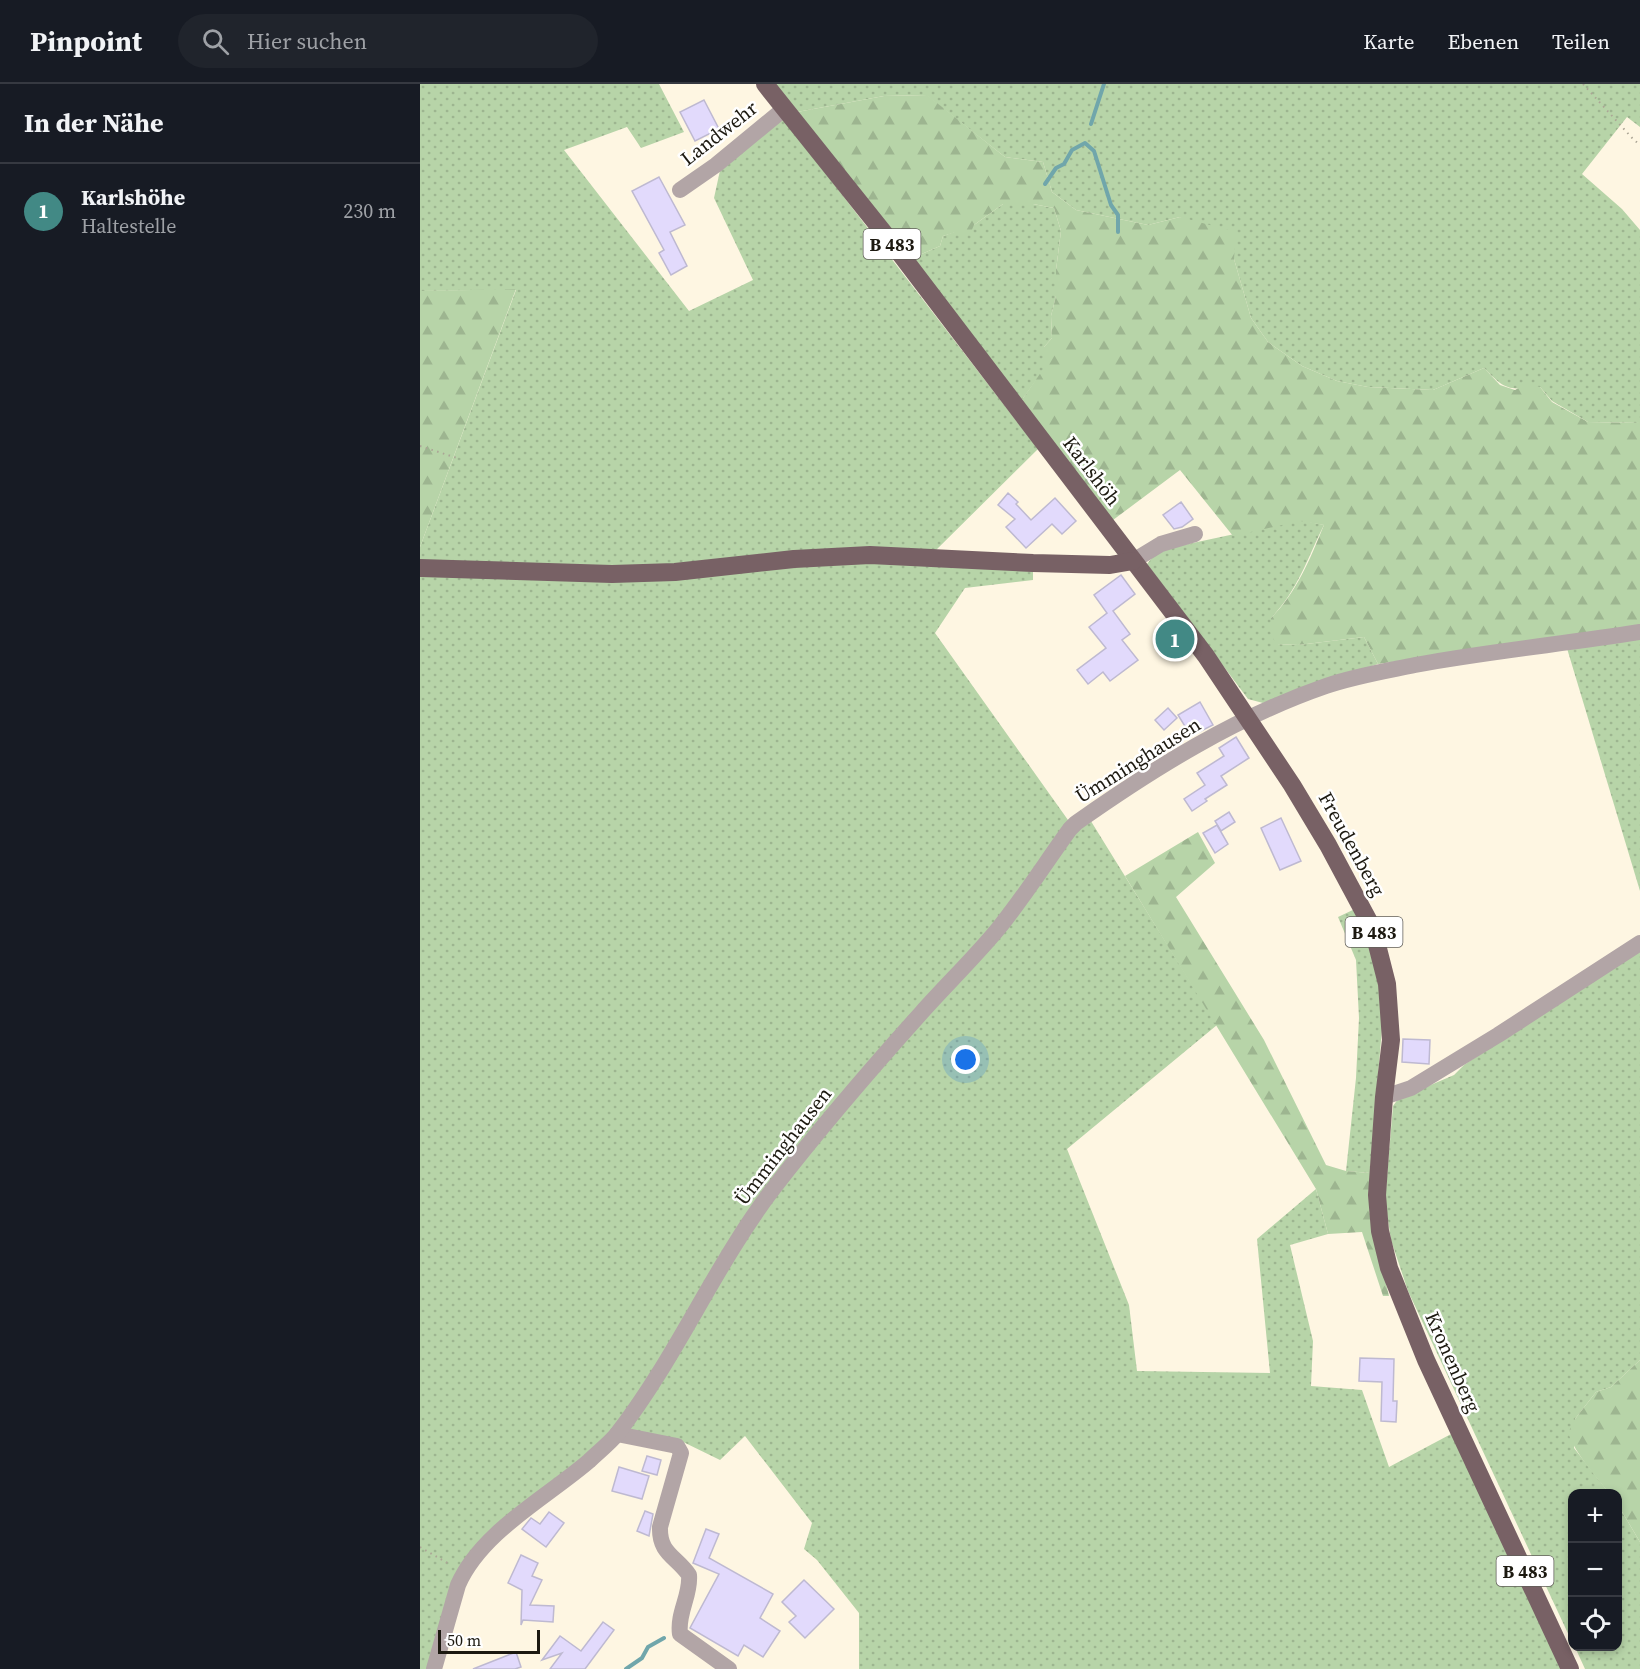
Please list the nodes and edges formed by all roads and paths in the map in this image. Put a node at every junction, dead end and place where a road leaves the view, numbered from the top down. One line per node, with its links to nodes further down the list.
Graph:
1 (765, 84): 3 (main road, B 483)
2 (1583, 84): 4 (path)
3 (784, 109): 5 (street, Landwehr); 9 (main road, Karlshöh / B 483)
4 (1640, 144)
5 (680, 190)
6 (420, 446): 7 (path)
7 (457, 458)
8 (1195, 534): 9 (street)
9 (1133, 561): 10 (main road); 12 (main road, Freudenberg / B 483)
10 (420, 568)
11 (1640, 632): 12 (street, Ümminghausen)
12 (1248, 717): 14 (main road, Freudenberg / B 483); 16 (street, Ümminghausen)
13 (1640, 942): 14 (street)
14 (1384, 1097): 15 (main road, Freudenberg / B 483)
15 (1389, 1268): 21 (main road, Kronenberg / B 483)
16 (617, 1434): 18 (street, Ümminghausen); 20 (street)
17 (420, 1547): 18 (path)
18 (464, 1573): 19 (street, Ümminghausen)
19 (434, 1669)
20 (729, 1669)
21 (1570, 1669)

